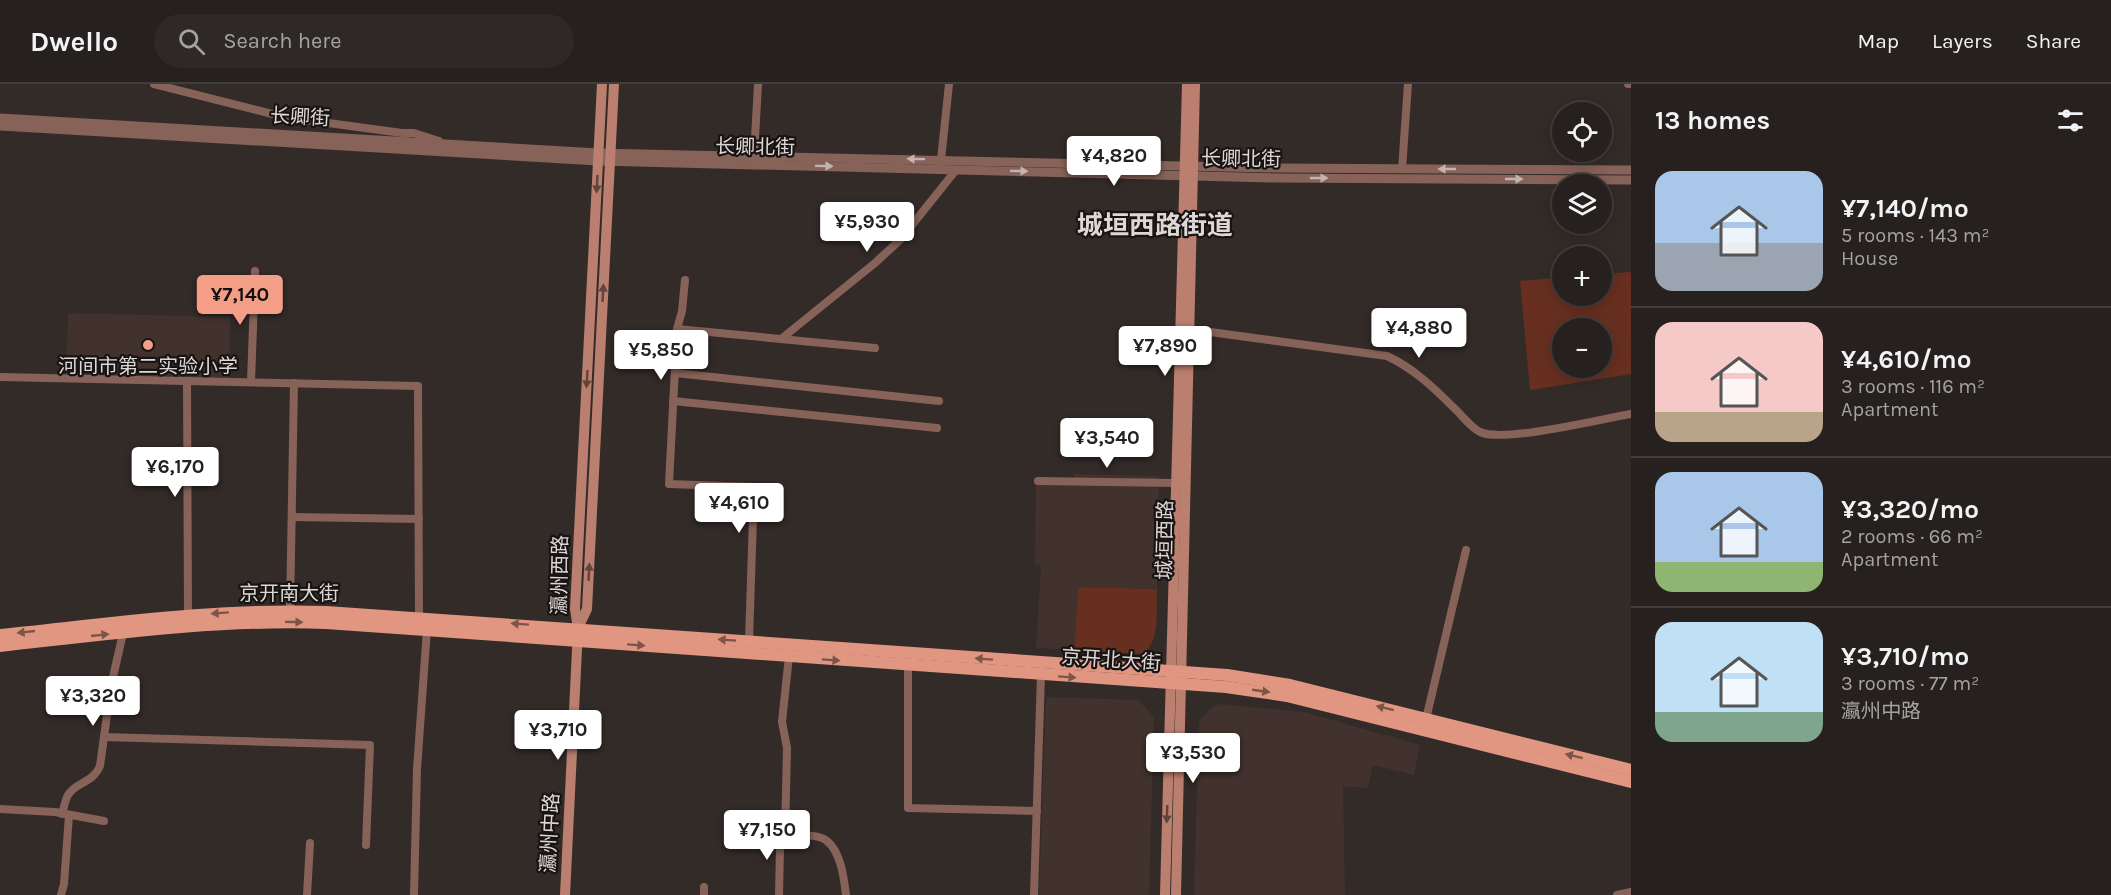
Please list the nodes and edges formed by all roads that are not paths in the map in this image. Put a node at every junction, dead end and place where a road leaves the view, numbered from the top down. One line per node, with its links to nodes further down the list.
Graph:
1 (154, 84): 11 (street)
2 (602, 84): 13 (main road, 瀛州西路)
3 (614, 84): 14 (main road, 瀛州西路)
4 (758, 84): 12 (street)
5 (949, 84): 15 (street)
6 (1187, 84): 19 (main road, 城垣西路)
7 (1195, 84): 19 (main road, 城垣西路)
8 (1408, 84): 16 (street)
9 (0, 118): 11 (street, 长卿街)
10 (0, 126): 13 (street, 长卿街)
11 (447, 144): 13 (street, 长卿街)
12 (754, 156): 14 (street, 长卿北街); 15 (street, 长卿北街, one-way to 12)
13 (598, 157): 14 (street, 长卿北街); 46 (main road, 瀛州西路, one-way to 46)
14 (610, 157): 17 (street, 长卿北街, one-way to 17); 46 (main road, 瀛州西路, one-way to 14)
15 (941, 160): 19 (street, 长卿北街)
16 (1401, 169): 18 (street, 长卿北街, one-way to 16); 19 (street, 长卿北街)
17 (956, 170): 19 (street, 长卿北街, one-way to 19); 25 (street)
18 (1631, 170)
19 (1188, 171): 20 (street, 长卿北街, one-way to 20); 24 (main road, 城垣西路); 37 (main road, 城垣西路)
20 (1631, 180)
21 (255, 272): 30 (street)
22 (685, 280): 23 (street)
23 (677, 329): 25 (street); 27 (street)
24 (1188, 329): 34 (street); 53 (main road, 城垣西路)
25 (781, 339): 26 (street)
26 (875, 348)
27 (675, 373): 32 (street); 33 (street)
28 (0, 377): 29 (street)
29 (188, 381): 30 (street); 42 (street)
30 (251, 382): 31 (street)
31 (294, 383): 38 (street); 39 (street)
32 (673, 400): 35 (street); 48 (street)
33 (939, 400)
34 (1631, 414)
35 (937, 428)
36 (1038, 481): 37 (street)
37 (1176, 483): 53 (main road, 城垣西路)
38 (292, 517): 39 (street); 41 (street)
39 (419, 519): 43 (street)
40 (1466, 550): 54 (street)
41 (290, 611): 42 (main road, 京开南大街, one-way to 42); 43 (main road, 京开南大街)
42 (188, 616): 47 (main road, 京开南大街, one-way to 47)
43 (419, 617): 46 (main road, 京开南大街, one-way to 43)
44 (427, 629): 45 (main road, 京开南大街, one-way to 44); 46 (main road, 京开南大街); 68 (street)
45 (123, 633): 49 (main road, 京开南大街, one-way to 45); 55 (street)
46 (578, 634): 48 (main road, 京开北大街, one-way to 46); 50 (main road, 京开北大街, one-way to 50); 69 (main road, 瀛州中路)
47 (0, 635)
48 (749, 641): 53 (main road, 京开北大街, one-way to 48)
49 (0, 646)
50 (789, 657): 51 (main road, 京开北大街, one-way to 51); 62 (street)
51 (908, 666): 52 (main road, 京开北大街); 59 (street)
52 (1041, 675): 53 (main road, 京开北大街, one-way to 53); 59 (street)
53 (1176, 678): 54 (main road, 京开北大街, one-way to 53); 57 (main road, 京开北大街, one-way to 57); 73 (main road, one-way to 73); 74 (main road)
54 (1426, 719): 56 (main road, 京开北大街, one-way to 54)
55 (104, 737): 60 (street); 64 (street)
56 (1631, 770)
57 (1631, 782)
58 (0, 809): 60 (street)
59 (1037, 811): 72 (street)
60 (65, 814): 61 (street); 66 (street)
61 (104, 821)
62 (785, 835): 70 (street); 71 (street)
63 (310, 843): 67 (street)
64 (366, 845)
65 (1631, 892): 75 (street)
66 (61, 895)
67 (307, 895)
68 (414, 895)
69 (565, 895)
70 (778, 895)
71 (846, 895)
72 (1034, 895)
73 (1165, 895)
74 (1176, 895)
75 (1617, 895)

